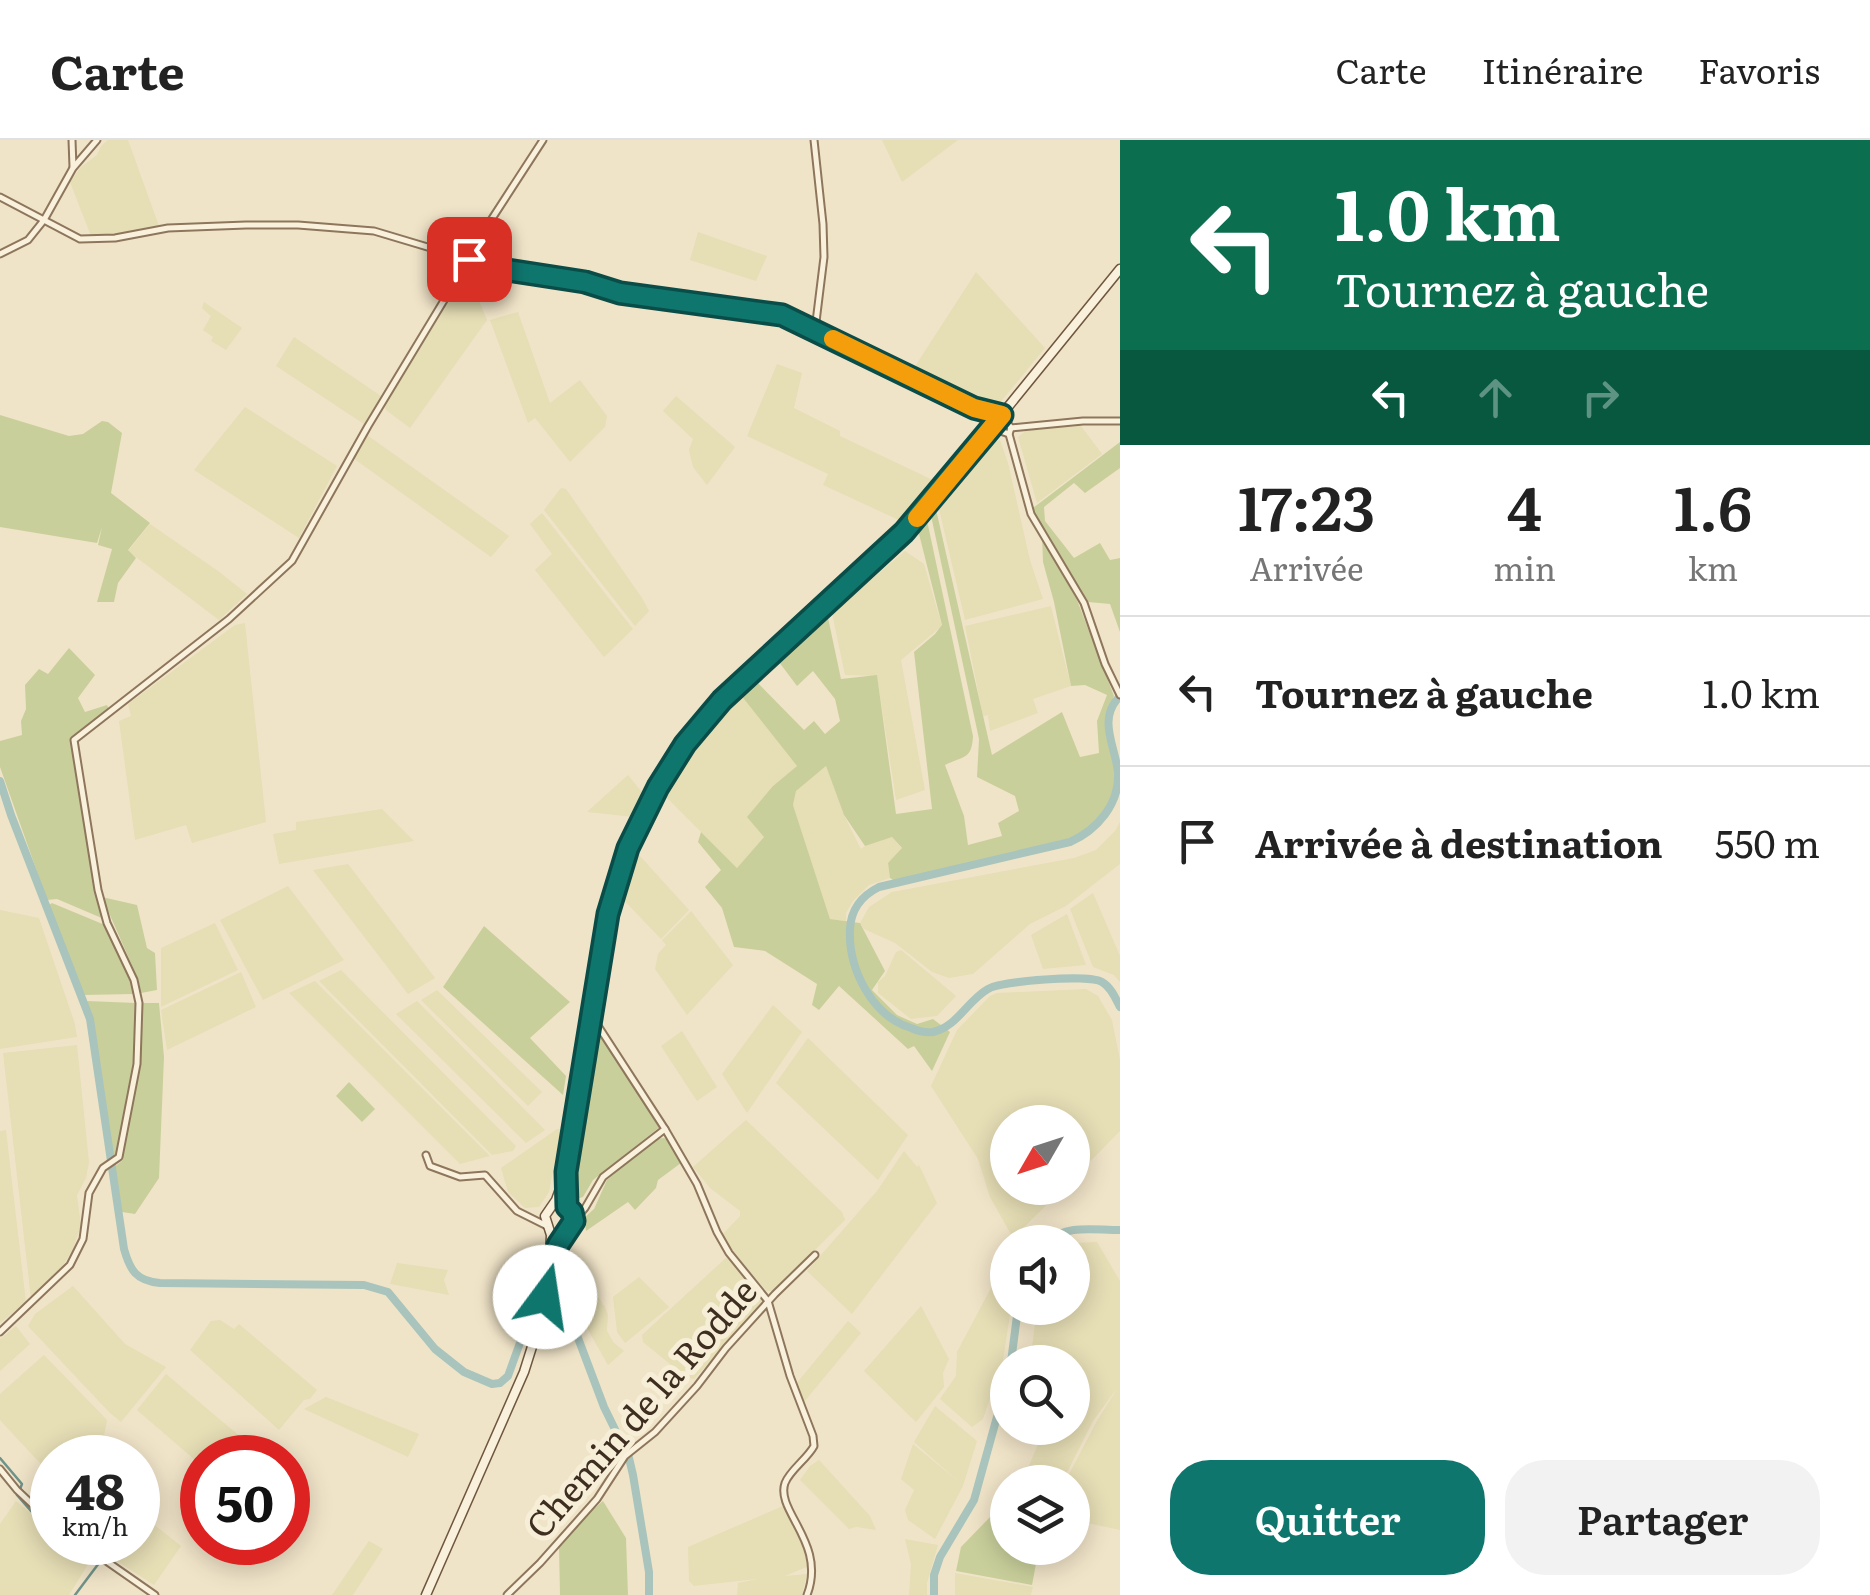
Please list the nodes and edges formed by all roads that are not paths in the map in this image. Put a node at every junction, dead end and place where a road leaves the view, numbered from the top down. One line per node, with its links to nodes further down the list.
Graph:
1 (72, 140): 5 (street)
2 (97, 140): 5 (street)
3 (543, 140): 9 (street)
4 (814, 140): 11 (street)
5 (74, 168): 7 (street)
6 (0, 197): 7 (street)
7 (44, 220): 8 (street); 9 (street)
8 (0, 254)
9 (469, 259): 11 (street); 32 (street)
10 (1120, 269): 13 (main road)
11 (815, 330): 12 (street)
12 (974, 408): 13 (street); 15 (street)
13 (1001, 416): 15 (main road); 16 (street)
14 (1120, 421): 16 (street)
15 (992, 428): 16 (street); 18 (main road)
16 (1010, 431): 17 (street)
17 (1119, 693)
18 (591, 1014): 19 (street); 21 (main road)
19 (666, 1129): 22 (street); 31 (street)
20 (426, 1155): 25 (street)
21 (566, 1172): 23 (main road); 24 (main road)
22 (589, 1201): 23 (street); 26 (street)
23 (568, 1208): 24 (main road); 26 (main road)
24 (549, 1209): 25 (street); 27 (main road)
25 (526, 1215): 27 (street)
26 (574, 1221): 28 (main road)
27 (548, 1228): 28 (main road); 30 (main road)
28 (564, 1232): 30 (main road)
29 (814, 1255): 31 (street, Chemin de la Rodde)
30 (549, 1278): 37 (main road)
31 (768, 1301): 38 (street, Chemin de la Rodde); 39 (street)
32 (0, 1332)
33 (0, 1468): 34 (street)
34 (30, 1502)
35 (112, 1565): 36 (street)
36 (155, 1595)
37 (426, 1595)
38 (507, 1595)
39 (807, 1595)

